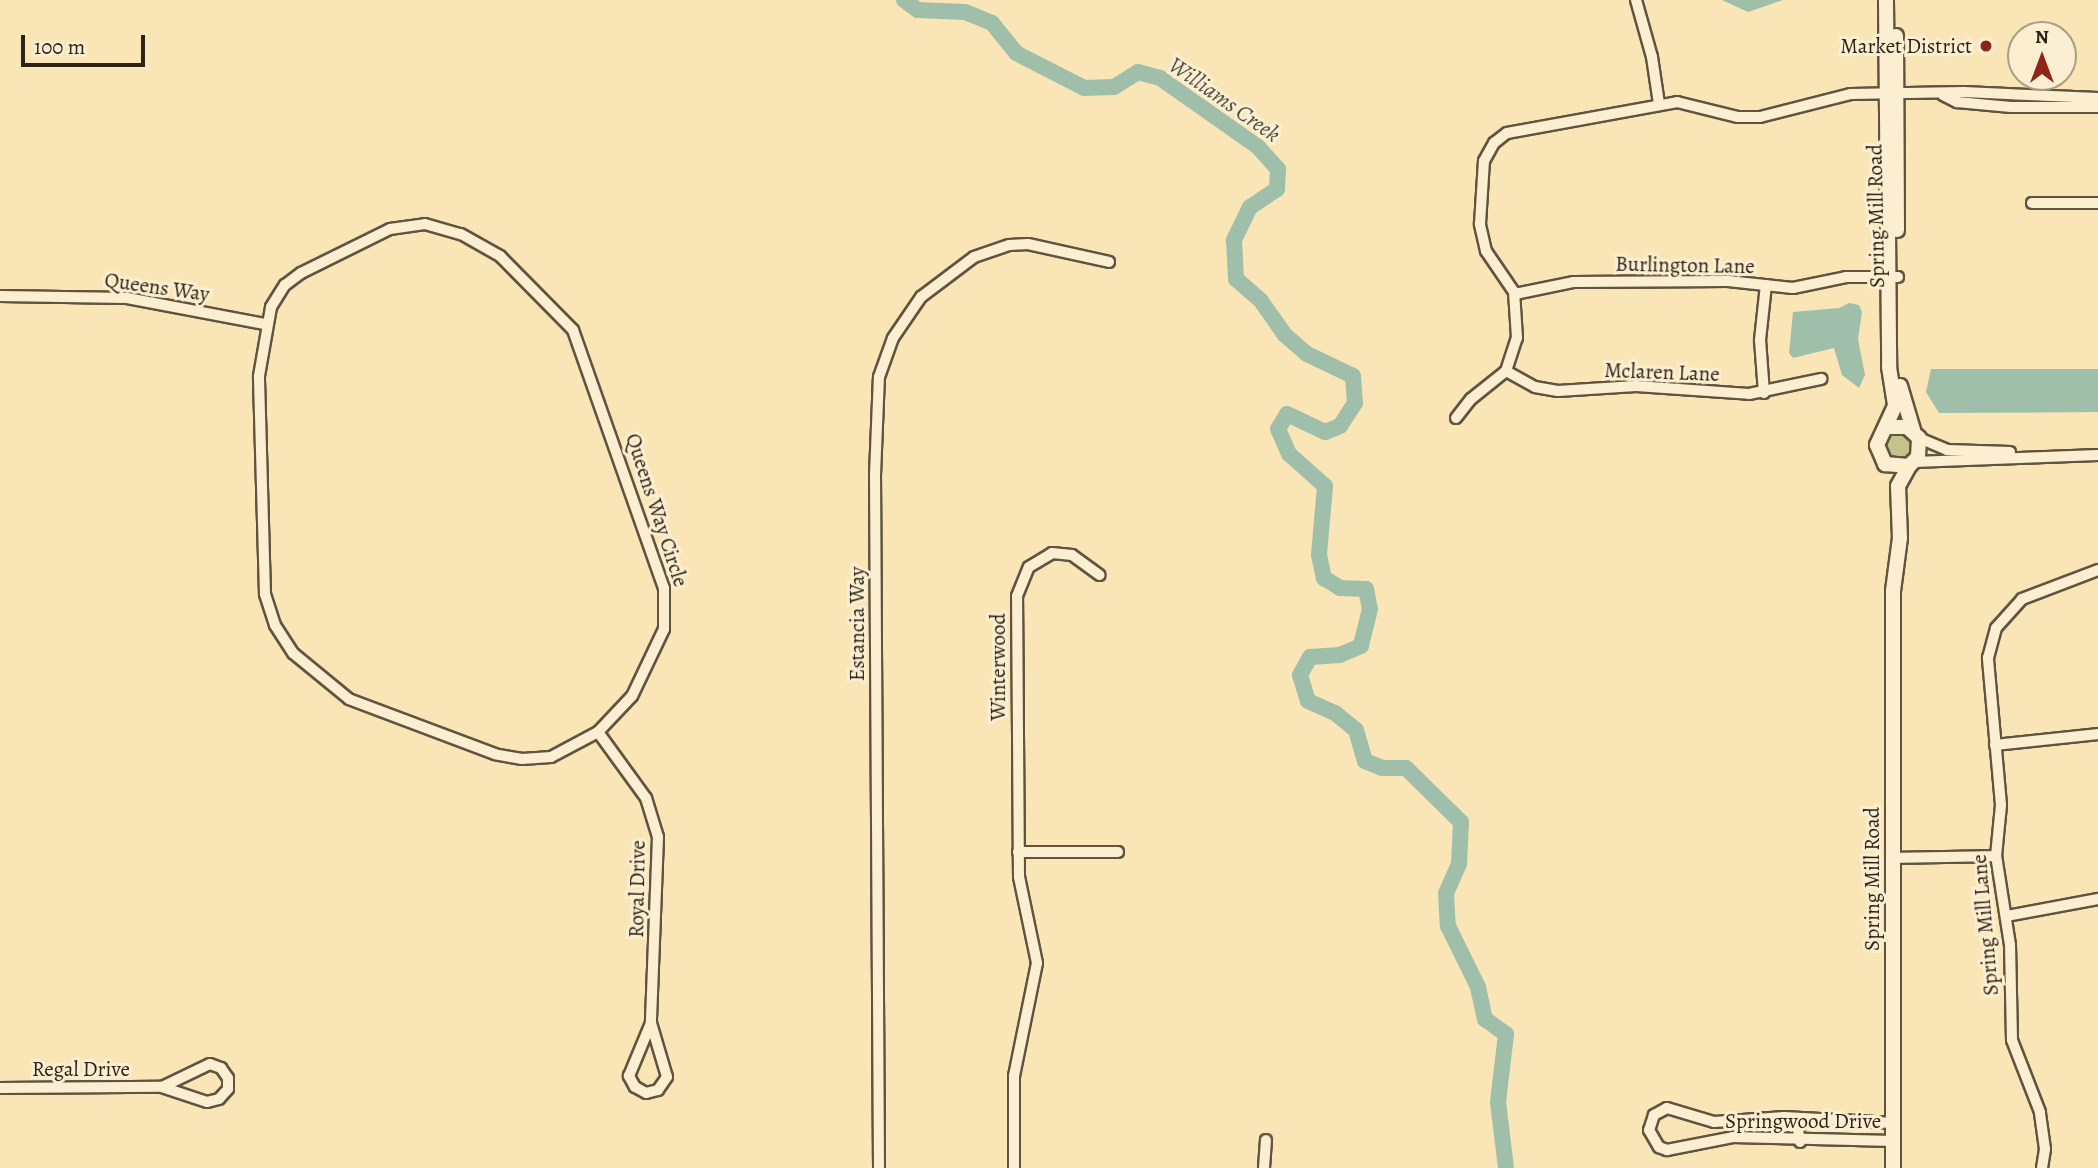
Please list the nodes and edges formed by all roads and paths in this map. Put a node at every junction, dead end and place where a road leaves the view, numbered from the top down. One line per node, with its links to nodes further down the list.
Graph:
1 (1636, 0): 7 (street)
2 (1886, 0): 4 (street, Spring Mill Road)
3 (1895, 0): 4 (street, Spring Mill Road)
4 (1891, 94): 5 (street); 7 (street); 12 (street, Spring Mill Road)
5 (1942, 95): 6 (street); 8 (street)
6 (2098, 98)
7 (1659, 104): 14 (street)
8 (2098, 107)
9 (2032, 203): 10 (street)
10 (2098, 203)
11 (1109, 262): 47 (street, Estancia Way)
12 (1893, 277): 13 (street, Burlington Lane); 21 (street, Spring Mill Road); 22 (street, Spring Mill Road)
13 (1766, 285): 14 (street, Burlington Lane); 19 (street)
14 (1515, 295): 17 (street)
15 (0, 296): 16 (street, Queens Way)
16 (265, 324): 30 (street, Queens Way Circle); 30 (street, Queens Way Circle)
17 (1506, 371): 19 (street, Mclaren Lane); 20 (street)
18 (1821, 379): 19 (street, Mclaren Lane)
19 (1764, 393)
20 (1456, 418)
21 (1888, 427): 22 (street); 25 (street)
22 (1916, 434): 23 (street); 26 (street)
23 (2042, 455): 24 (street); 26 (street)
24 (2098, 456)
25 (1885, 464): 26 (street); 29 (street, Spring Mill Road)
26 (1911, 464): 29 (street, Spring Mill Road)
27 (2098, 570): 32 (street, Spring Mill Lane)
28 (1100, 575): 33 (street, Winterwood)
29 (1893, 591): 36 (street, Spring Mill Road)
30 (598, 732): 39 (street, Royal Drive)
31 (2098, 734): 32 (street)
32 (1995, 745): 35 (street, Spring Mill Lane)
33 (1018, 852): 34 (street); 48 (street, Winterwood)
34 (1118, 852)
35 (1996, 856): 36 (street); 38 (street, Spring Mill Lane)
36 (1894, 858): 43 (street, Spring Mill Road)
37 (2098, 900): 38 (street)
38 (2007, 916): 51 (street, Spring Mill Lane)
39 (651, 1023): 39 (street, Royal Drive)
40 (162, 1087): 40 (street, Regal Drive); 41 (street, Regal Drive)
41 (0, 1088)
42 (1804, 1119): 43 (street, Springwood Drive); 46 (street); 46 (street, Springwood Drive)
43 (1893, 1123): 45 (street, Spring Mill Road)
44 (1266, 1140): 49 (street)
45 (1893, 1141): 46 (street, Springwood Drive); 50 (street, Spring Mill Road)
46 (1800, 1142)
47 (879, 1168)
48 (1014, 1168)
49 (1264, 1168)
50 (1893, 1168)
51 (2042, 1168)

